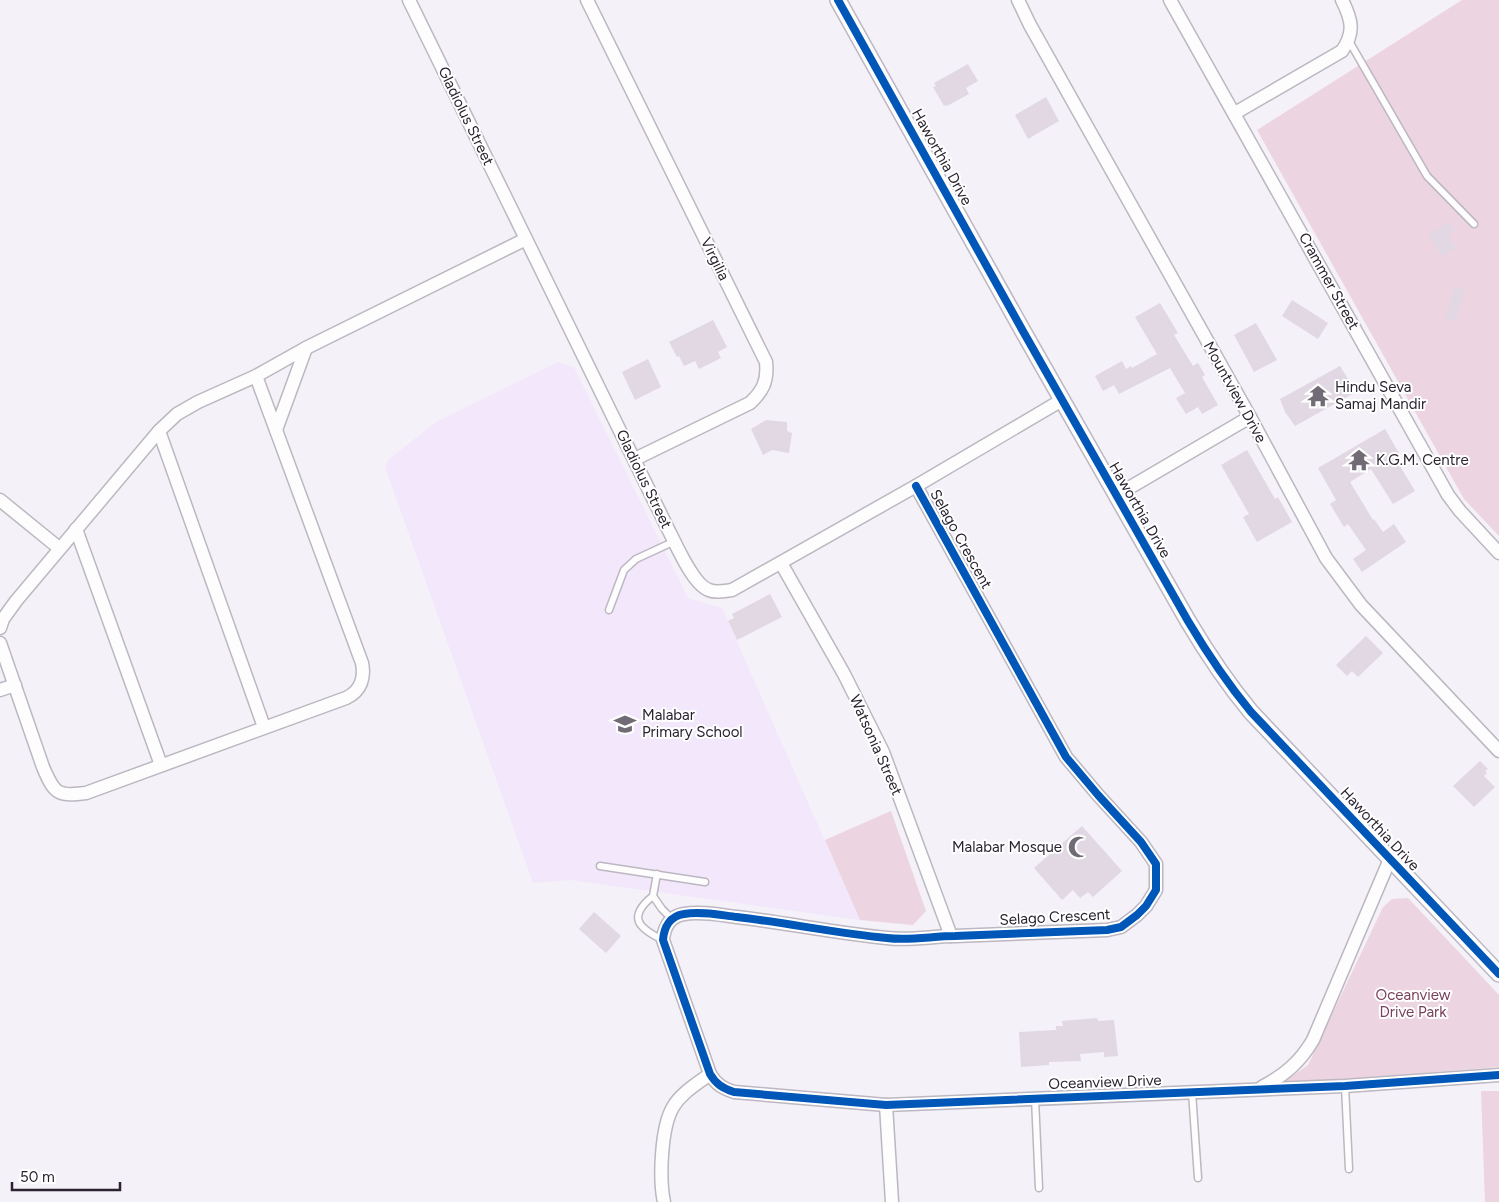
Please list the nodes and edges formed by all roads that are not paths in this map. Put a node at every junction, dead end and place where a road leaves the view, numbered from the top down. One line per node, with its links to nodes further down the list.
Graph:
1 (409, 0): 10 (street, Gladiolus Street)
2 (587, 0): 17 (street, Virgilia)
3 (838, 0): 13 (street, Haworthia Drive)
4 (1018, 0): 14 (street, Mountview Drive)
5 (1170, 0): 8 (street, Crammer Street)
6 (1342, 0): 7 (street)
7 (1349, 41): 8 (street); 9 (lane)
8 (1235, 113): 24 (street, Crammer Street)
9 (1474, 224)
10 (526, 239): 11 (street); 17 (street, Gladiolus Street)
11 (306, 348): 12 (street); 15 (street)
12 (256, 376): 15 (street); 16 (street)
13 (1062, 400): 18 (street, Gladiolus Street); 19 (street, Haworthia Drive)
14 (1250, 417): 19 (street); 32 (street, Mountview Drive)
15 (276, 430): 31 (street)
16 (159, 431): 21 (street); 31 (street)
17 (635, 459): 22 (street, Gladiolus Street)
18 (916, 486): 25 (street, Gladiolus Street); 40 (street, Selago Crescent)
19 (1116, 495): 34 (street, Haworthia Drive)
20 (0, 500): 23 (street)
21 (76, 529): 23 (street); 33 (street)
22 (675, 541): 25 (street, Gladiolus Street); 26 (lane)
23 (59, 548): 27 (street)
24 (1499, 553)
25 (781, 563): 40 (street, Watsonia Street)
26 (609, 610)
27 (0, 628)
28 (0, 644): 29 (street)
29 (15, 685): 30 (street); 33 (street)
30 (0, 690)
31 (264, 727): 33 (street)
32 (1499, 751)
33 (161, 765)
34 (1390, 859): 42 (street, Haworthia Drive); 46 (street, Oceanview Drive)
35 (600, 866): 36 (lane)
36 (657, 874): 37 (lane); 38 (lane)
37 (706, 882)
38 (653, 896): 39 (lane); 41 (lane)
39 (672, 919): 40 (street, Selago Crescent); 41 (street)
40 (951, 936)
41 (663, 940): 44 (street)
42 (1499, 974)
43 (1499, 1075): 45 (street, Oceanview Drive)
44 (712, 1078): 49 (street, Oceanview Drive); 53 (street)
45 (1345, 1086): 46 (street, Oceanview Drive); 50 (lane)
46 (1260, 1088): 47 (street, Oceanview Drive)
47 (1192, 1092): 48 (street, Oceanview Drive); 51 (lane)
48 (1035, 1098): 49 (street, Oceanview Drive); 52 (lane)
49 (886, 1105): 54 (street)
50 (1349, 1169)
51 (1198, 1178)
52 (1039, 1188)
53 (664, 1202)
54 (892, 1202)

